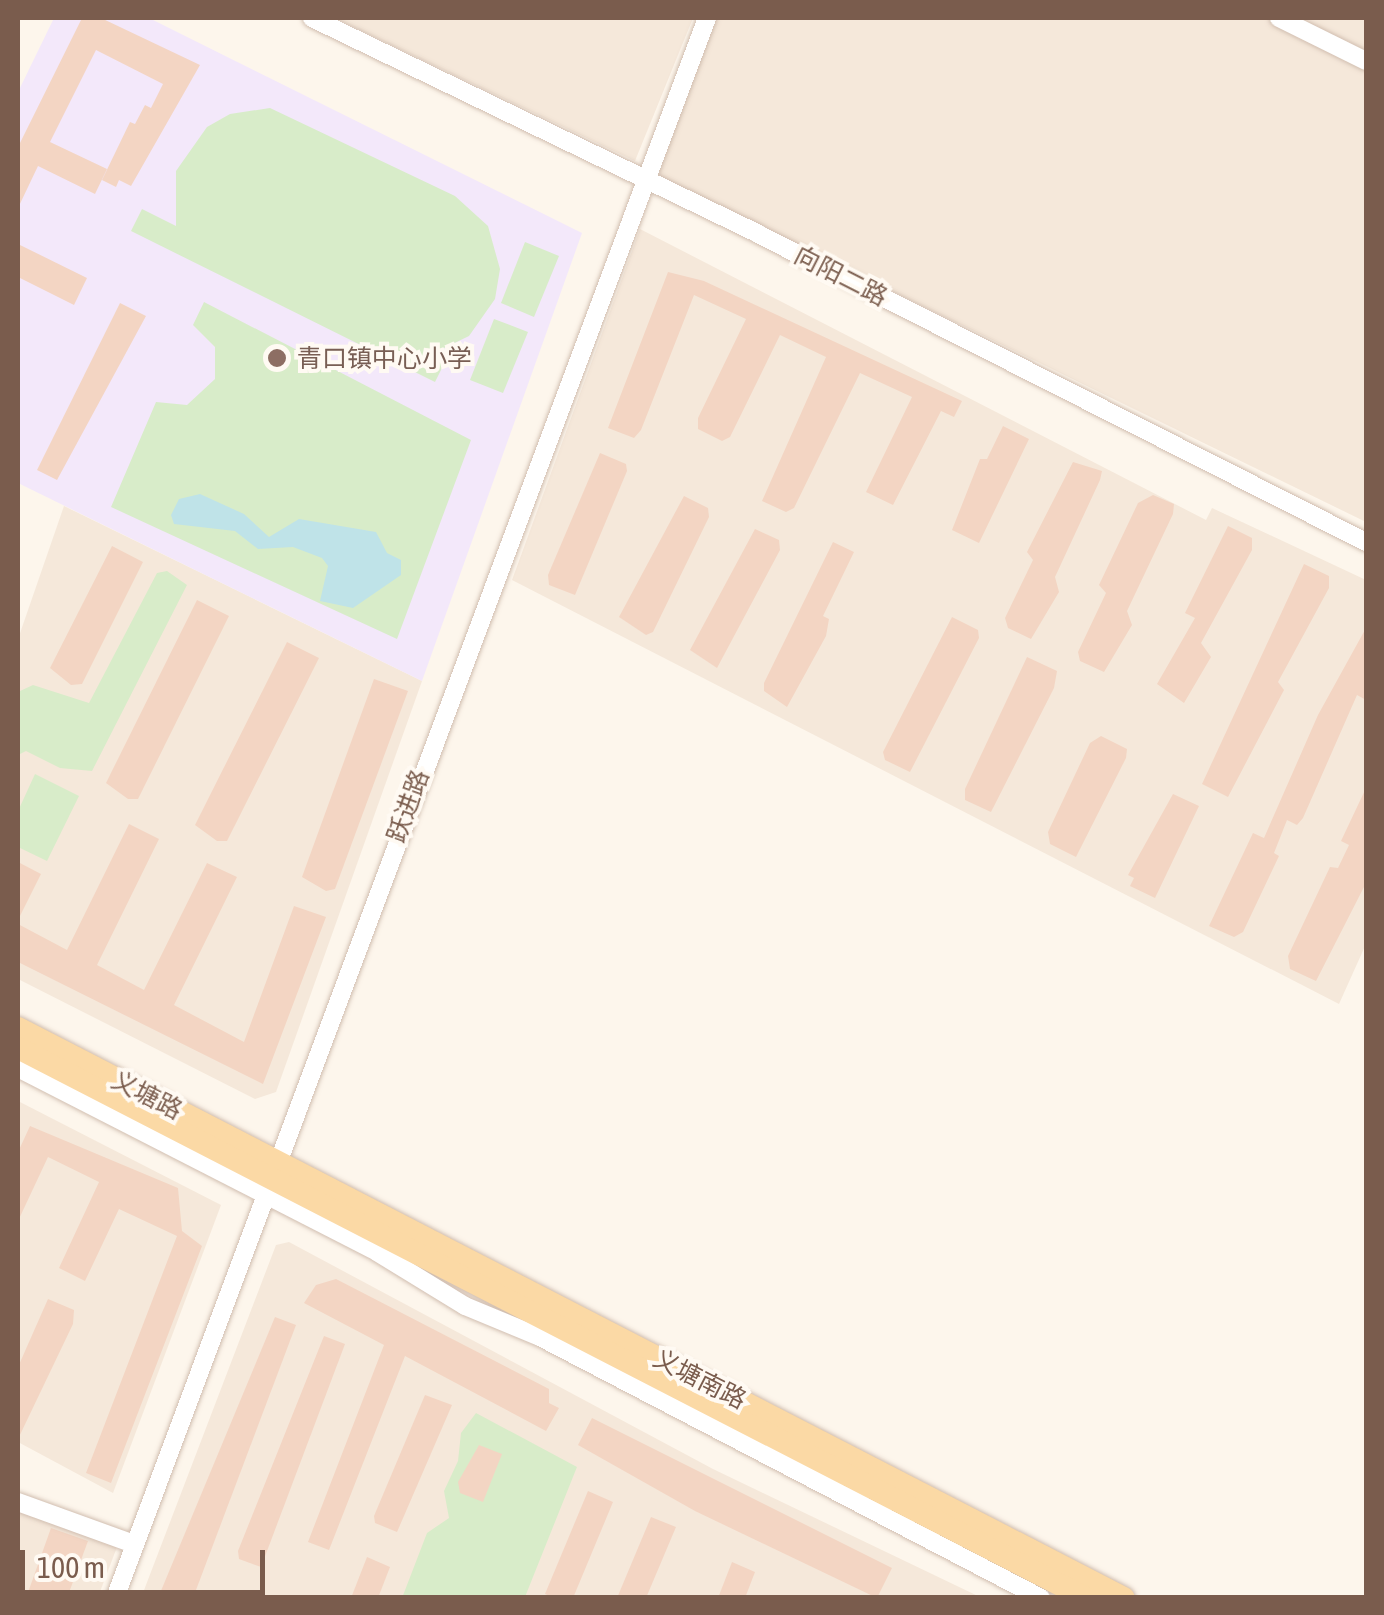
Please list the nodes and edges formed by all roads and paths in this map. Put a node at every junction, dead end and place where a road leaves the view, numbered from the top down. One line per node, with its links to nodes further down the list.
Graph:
1 (312, 18): 5 (street, 向阳二路)
2 (706, 18): 5 (street, 跃进路)
3 (1279, 18): 4 (street)
4 (1366, 61)
5 (644, 178): 6 (street, 向阳二路); 10 (street, 跃进路)
6 (1366, 542)
7 (18, 1028): 10 (main road, 义塘路)
8 (18, 1048): 10 (main road, 义塘路)
9 (18, 1068): 10 (street)
10 (270, 1178): 12 (street, 跃进路); 14 (street); 15 (main road, 义塘南路); 16 (main road, 义塘南路)
11 (18, 1502): 12 (street)
12 (134, 1544): 13 (street, 跃进路)
13 (114, 1598)
14 (1041, 1598)
15 (1086, 1598)
16 (1124, 1598)

